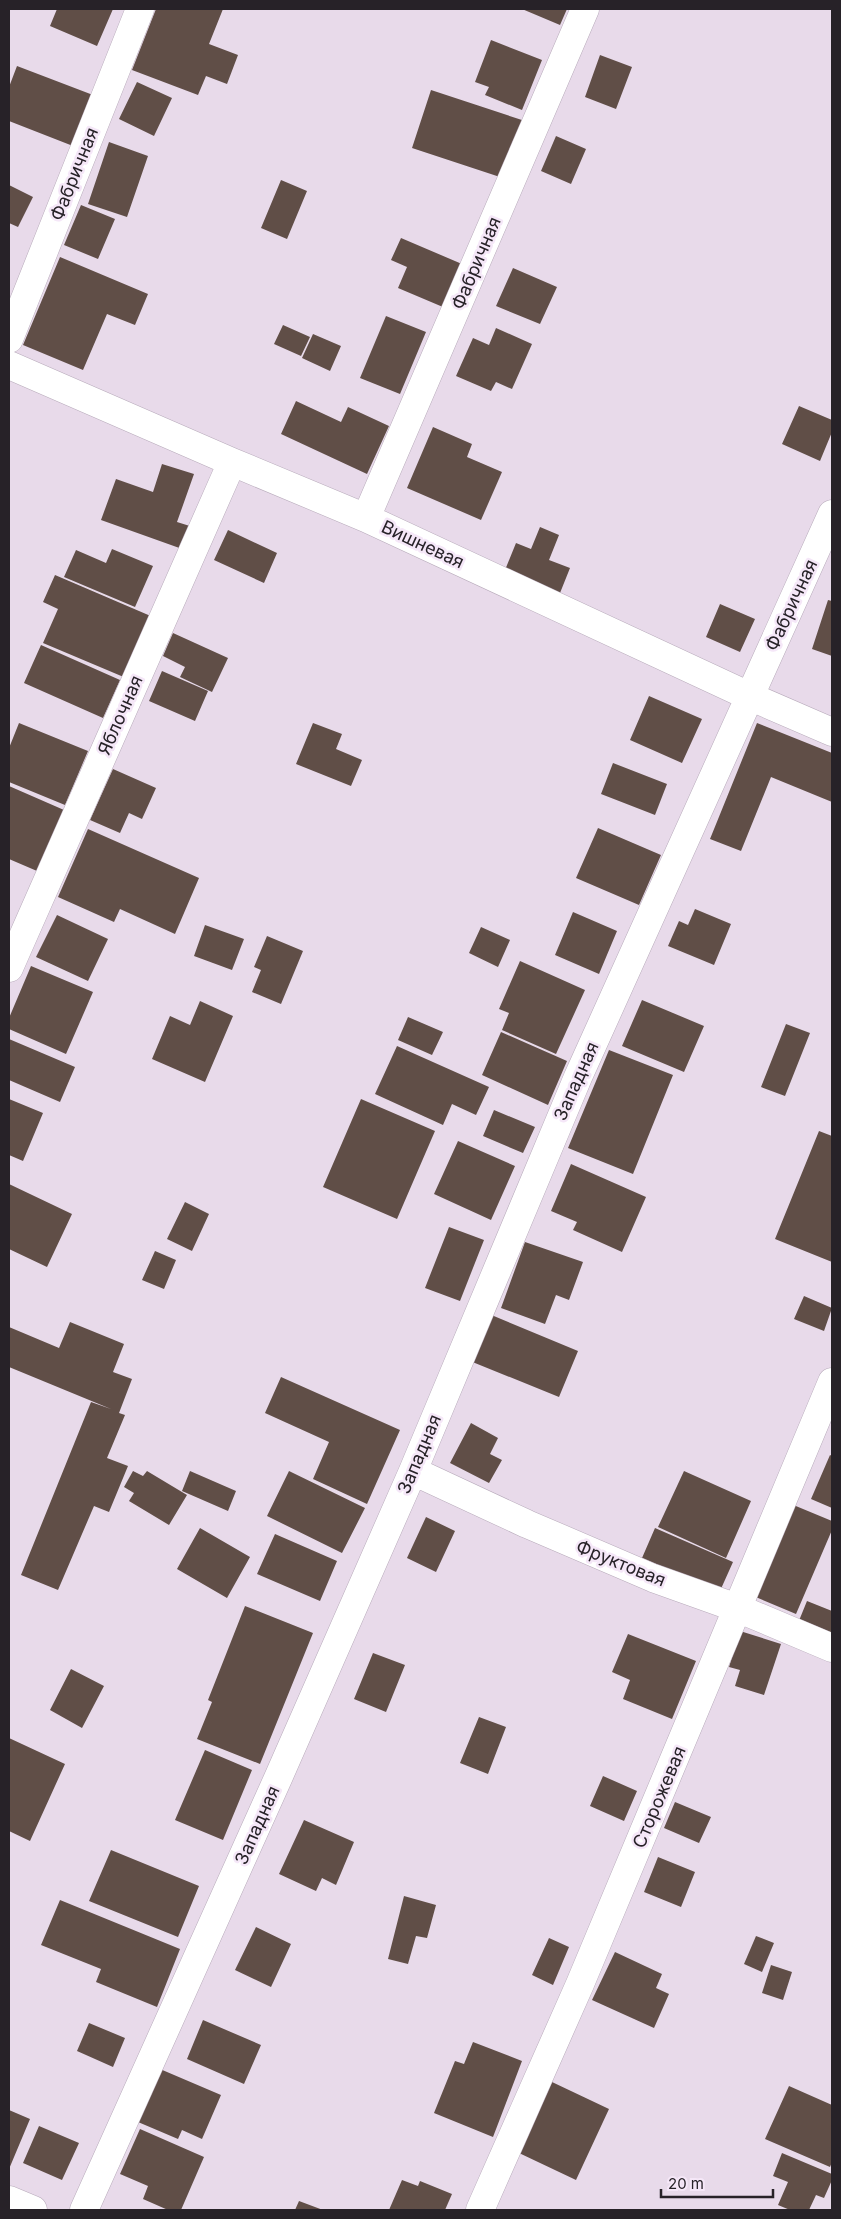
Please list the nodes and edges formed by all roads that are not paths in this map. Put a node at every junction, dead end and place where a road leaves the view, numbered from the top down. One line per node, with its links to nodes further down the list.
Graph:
1 (140, 9): 3 (street, Фабричная)
2 (585, 9): 7 (street, Фабричная)
3 (9, 339)
4 (9, 365): 5 (street, Вишневая)
5 (232, 462): 7 (street, Вишневая); 10 (street, Яблочная)
6 (832, 514): 8 (street, Фабричная)
7 (366, 518): 8 (street, Вишневая)
8 (749, 696): 9 (street, Вишневая); 12 (street, Западная)
9 (832, 732)
10 (9, 968)
11 (832, 1382): 13 (street, Сторожевая)
12 (413, 1471): 13 (street, Фруктовая); 17 (street, Западная)
13 (737, 1608): 14 (street, Фруктовая); 18 (street, Сторожевая)
14 (832, 1648)
15 (9, 2200): 16 (street)
16 (33, 2210)
17 (84, 2210)
18 (480, 2210)

